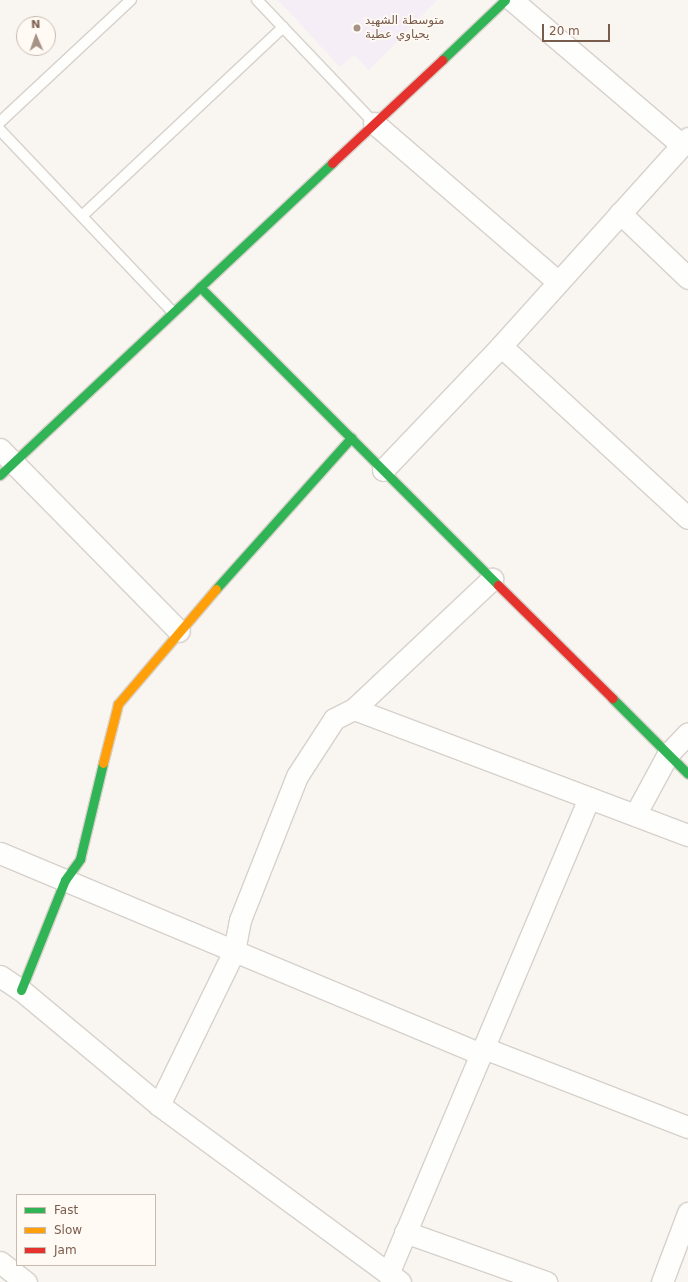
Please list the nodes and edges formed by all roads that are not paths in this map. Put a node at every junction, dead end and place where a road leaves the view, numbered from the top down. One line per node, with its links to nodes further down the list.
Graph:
1 (131, 0): 6 (lane)
2 (257, 0): 5 (lane)
3 (505, 0): 7 (street)
4 (512, 0): 9 (street)
5 (283, 27): 7 (lane); 11 (lane)
6 (0, 122)
7 (374, 123): 13 (street); 14 (street)
8 (0, 130): 11 (lane)
9 (685, 142): 10 (street)
10 (620, 213): 12 (street); 13 (street)
11 (82, 216): 15 (lane)
12 (688, 278)
13 (557, 281): 16 (street)
14 (200, 287): 15 (street); 17 (street)
15 (173, 312): 18 (street)
16 (501, 346): 19 (street); 20 (street)
17 (351, 438): 19 (street); 22 (street)
18 (4, 462): 22 (street)
19 (383, 470): 21 (street)
20 (688, 518)
21 (492, 579): 23 (street); 25 (street)
22 (179, 631): 31 (street)
23 (354, 709): 27 (street); 32 (street)
24 (688, 733): 25 (street)
25 (668, 754): 26 (street); 28 (street)
26 (688, 774)
27 (589, 798): 28 (street); 35 (street)
28 (635, 815): 29 (street)
29 (688, 835)
30 (0, 853): 31 (street)
31 (65, 880): 32 (street); 34 (street)
32 (234, 951): 35 (street); 36 (street)
33 (0, 976): 34 (street)
34 (21, 990): 36 (street)
35 (482, 1051): 37 (street); 39 (street)
36 (159, 1105): 41 (street)
37 (688, 1127)
38 (688, 1213): 44 (street)
39 (406, 1232): 41 (street); 43 (street)
40 (0, 1262): 42 (street)
41 (394, 1278)
42 (26, 1282)
43 (546, 1282)
44 (662, 1282)

